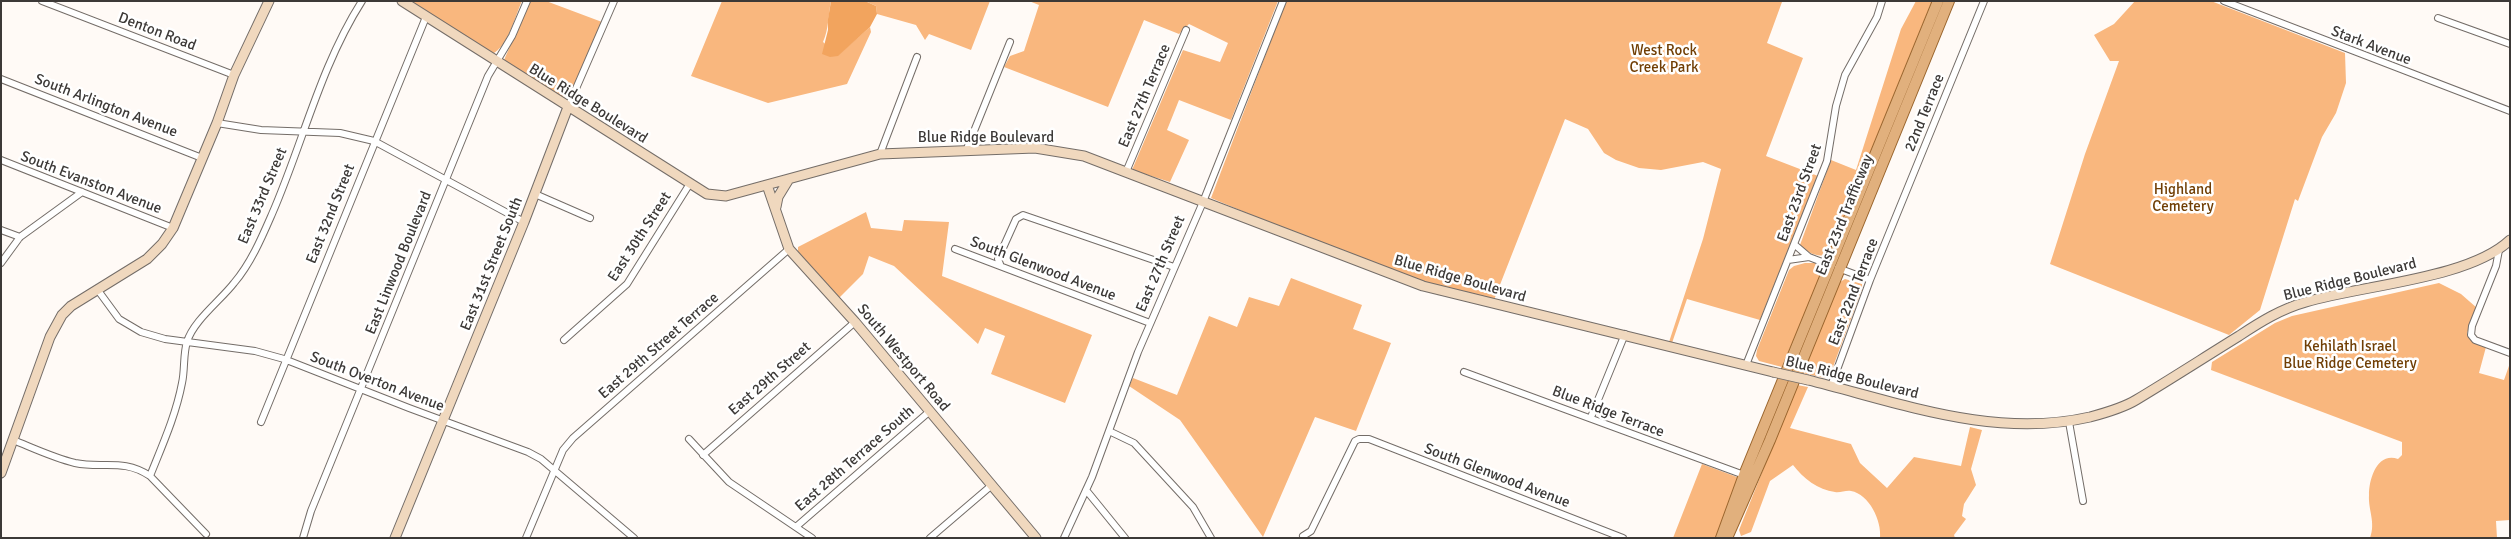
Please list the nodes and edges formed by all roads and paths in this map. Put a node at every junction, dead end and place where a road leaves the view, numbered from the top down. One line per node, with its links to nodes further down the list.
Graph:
1 (42, 1): 20 (street, Denton Road)
2 (269, 1): 20 (main road)
3 (362, 1): 25 (street, East 33rd Street)
4 (402, 1): 13 (main road, Blue Ridge Boulevard)
5 (527, 1): 19 (street, East Linwood Boulevard)
6 (614, 1): 22 (street, East 31st Street South)
7 (1282, 1): 38 (street, East 27th Street)
8 (1882, 1): 47 (street, East 23rd Street)
9 (1938, 1): 56 (main road, East 23rd Trafficway)
10 (1949, 1): 56 (main road, East 23rd Trafficway)
11 (1984, 1): 44 (street, 22nd Terrace)
12 (2224, 1): 23 (street, Stark Avenue)
13 (426, 17): 19 (main road, Blue Ridge Boulevard); 26 (street, East 32nd Street)
14 (2438, 18): 17 (street)
15 (1186, 30): 31 (street, East 27th Terrace)
16 (1010, 42): 27 (street)
17 (2510, 44)
18 (917, 57): 28 (street)
19 (496, 62): 22 (main road, Blue Ridge Boulevard); 33 (street, East Linwood Boulevard)
20 (234, 75): 24 (main road)
21 (1, 78): 29 (street, South Arlington Avenue)
22 (568, 107): 34 (main road, Blue Ridge Boulevard); 37 (main road, East 31st Street South)
23 (2510, 111)
24 (216, 124): 25 (street); 29 (main road)
25 (302, 131): 26 (street); 63 (street, East 33rd Street)
26 (374, 141): 33 (street); 65 (street, East 32nd Street)
27 (966, 151): 28 (main road, Blue Ridge Boulevard); 31 (main road, Blue Ridge Boulevard)
28 (880, 154): 32 (main road, Blue Ridge Boulevard)
29 (202, 158): 42 (main road)
30 (1, 160): 36 (street, South Evanston Avenue)
31 (1126, 172): 38 (main road, Blue Ridge Boulevard)
32 (789, 179): 35 (main road, Blue Ridge Boulevard); 39 (main road)
33 (446, 180): 41 (street); 69 (street, East Linwood Boulevard)
34 (689, 185): 35 (main road, Blue Ridge Boulevard); 62 (street, East 30th Street)
35 (767, 185): 39 (main road, South Westport Road)
36 (82, 192): 42 (street, South Evanston Avenue); 45 (street)
37 (535, 194): 40 (street); 41 (main road, East 31st Street South)
38 (1203, 202): 55 (street, East 27th Street); 61 (main road, Blue Ridge Boulevard)
39 (775, 210): 48 (main road, South Westport Road)
40 (590, 218)
41 (524, 222): 72 (main road, East 31st Street South)
42 (173, 228): 58 (main road)
43 (1, 230): 45 (street)
44 (1889, 234): 57 (street, East 22nd Terrace)
45 (20, 237): 53 (street)
46 (2510, 240): 50 (main road, Blue Ridge Boulevard)
47 (1795, 245): 51 (street); 52 (street, East 23rd Street)
48 (789, 249): 59 (main road, South Westport Road); 80 (street, East 29th Street Terrace)
49 (955, 249): 54 (street, South Glenwood Avenue)
50 (2499, 250): 64 (street); 74 (main road, Blue Ridge Boulevard)
51 (1810, 257): 52 (street); 56 (street)
52 (1788, 260): 66 (street, East 23rd Street)
53 (1, 263)
54 (1000, 264): 55 (street); 60 (street, South Glenwood Avenue)
55 (1174, 267): 60 (street, East 27th Street)
56 (1834, 267): 57 (street); 76 (main road, East 23rd Trafficway)
57 (1870, 280): 68 (street, East 22nd Terrace)
58 (97, 289): 63 (street, South Overton Avenue); 78 (main road)
59 (854, 322): 70 (main road, South Westport Road); 79 (street, East 29th Street)
60 (1150, 323): 75 (street, East 27th Street)
61 (1625, 334): 66 (main road, Blue Ridge Boulevard); 71 (street)
62 (564, 340)
63 (187, 341): 65 (street, South Overton Avenue); 83 (street, East 33rd Street)
64 (2510, 353)
65 (284, 359): 69 (street, South Overton Avenue); 73 (street, East 32nd Street)
66 (1746, 365): 68 (main road, Blue Ridge Boulevard, bridge)
67 (1464, 372): 71 (street, Blue Ridge Terrace)
68 (1832, 386): 74 (main road, Blue Ridge Boulevard)
69 (361, 389): 72 (street, South Overton Avenue); 91 (street, East Linwood Boulevard)
70 (930, 411): 84 (main road, South Westport Road); 87 (street, East 28th Terrace South)
71 (1591, 417): 82 (street, Blue Ridge Terrace)
72 (442, 421): 80 (street, South Overton Avenue); 92 (main road, East 31st Street South)
73 (261, 422)
74 (2069, 422): 86 (street)
75 (1109, 431): 85 (street, East 27th Street); 99 (street)
76 (1765, 438): 82 (main road); 102 (main road)
77 (689, 439): 79 (street)
78 (13, 440): 81 (main road); 83 (street)
79 (702, 455): 87 (street)
80 (554, 470): 93 (street); 94 (street, South Overton Avenue)
81 (1, 473)
82 (1744, 475): 101 (main road)
83 (150, 476): 88 (street)
84 (992, 485): 90 (main road, South Westport Road); 96 (street)
85 (1086, 490): 97 (street, East 27th Street); 98 (street)
86 (2084, 501)
87 (797, 526): 95 (street)
88 (206, 534)
89 (1303, 536): 100 (street, South Glenwood Avenue)
90 (1034, 537)
91 (303, 538)
92 (395, 538)
93 (526, 538)
94 (634, 538)
95 (812, 538)
96 (930, 538)
97 (1064, 538)
98 (1125, 538)
99 (1212, 538)
100 (1623, 538)
101 (1721, 538)
102 (1727, 538)

